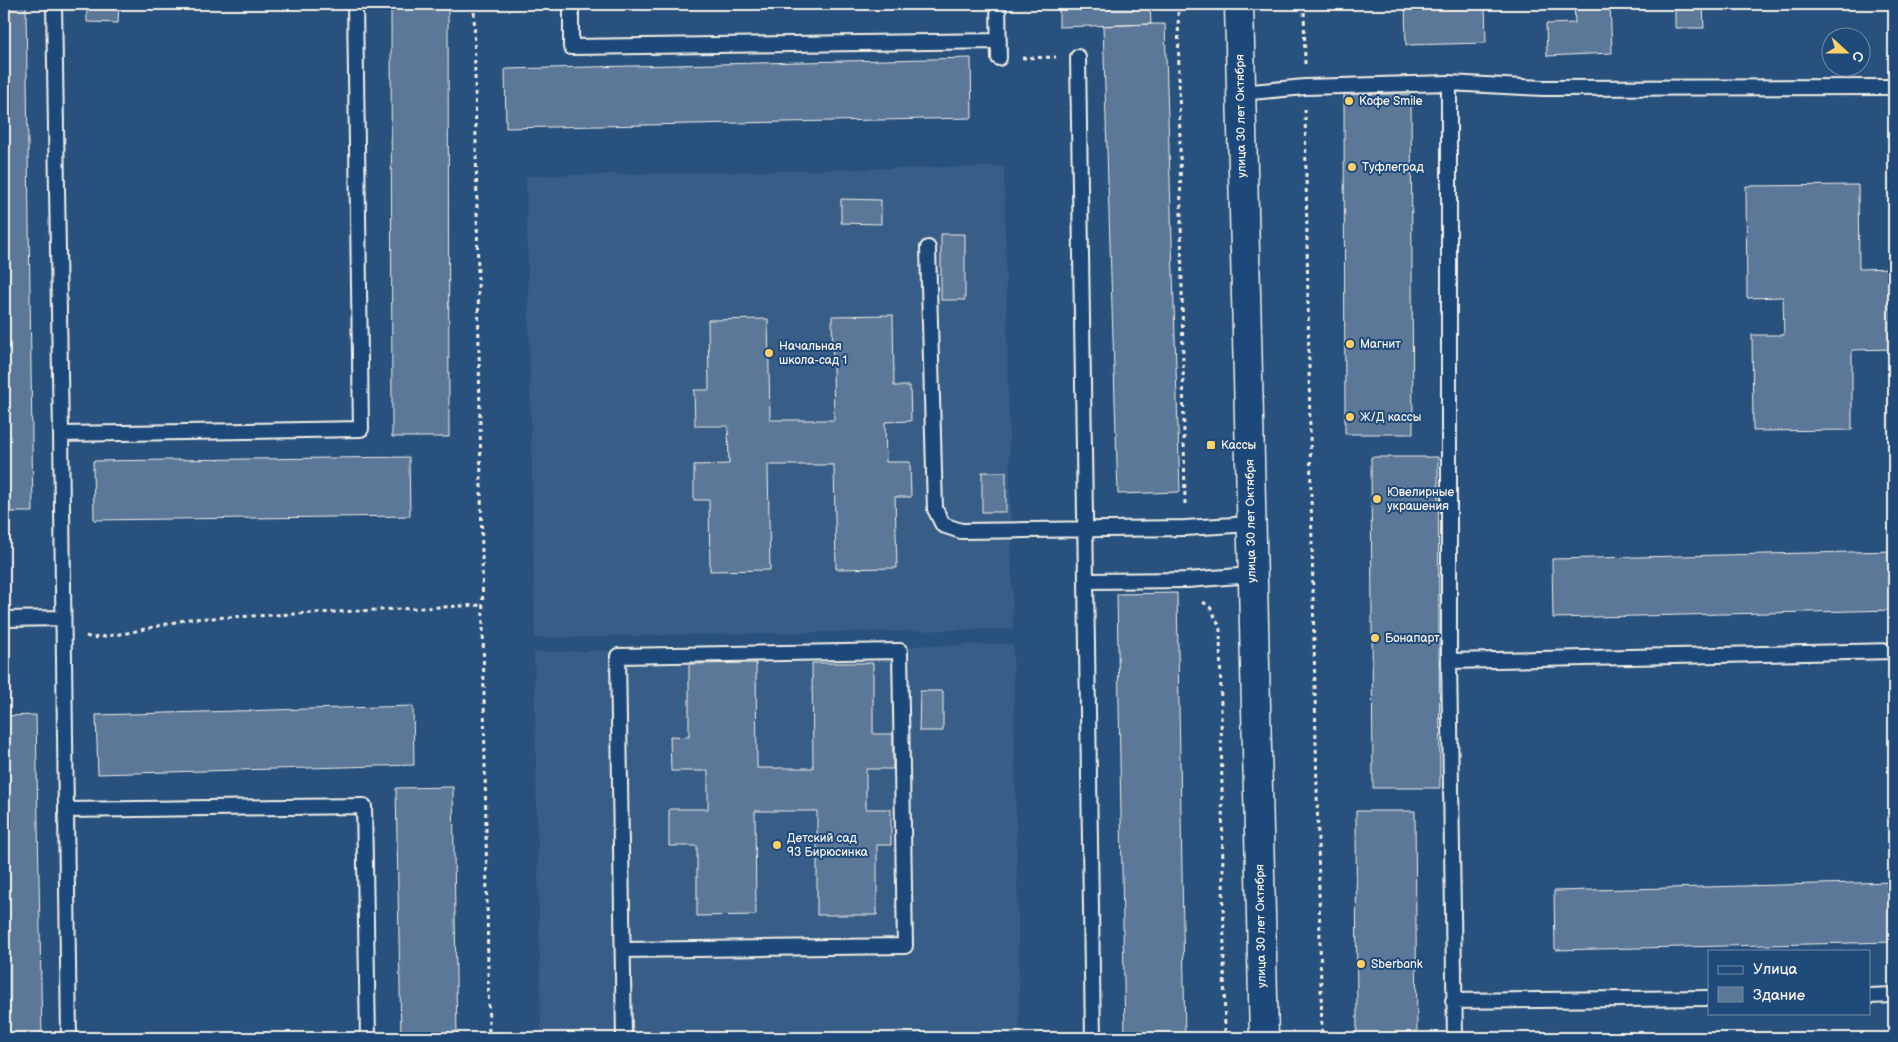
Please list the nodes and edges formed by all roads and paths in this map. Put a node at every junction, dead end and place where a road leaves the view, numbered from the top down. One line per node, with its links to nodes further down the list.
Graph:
1 (54, 4): 16 (lane)
2 (355, 4): 16 (lane)
3 (474, 4): 21 (path)
4 (571, 4): 8 (lane)
5 (998, 4): 8 (lane)
6 (1239, 4): 14 (street, улица 30 лет Октября)
7 (1304, 4): 13 (path)
8 (999, 41): 10 (lane)
9 (1078, 57): 10 (path); 18 (lane)
10 (999, 58)
11 (1450, 83): 12 (lane); 13 (lane); 25 (lane)
12 (1894, 87)
13 (1305, 88): 14 (lane); 38 (path)
14 (1241, 93): 17 (street, улица 30 лет Октября)
15 (928, 248): 18 (lane)
16 (60, 434): 22 (lane)
17 (1251, 524): 18 (lane); 19 (street, улица 30 лет Октября)
18 (1086, 529): 20 (lane)
19 (1252, 575): 20 (lane); 37 (street, улица 30 лет Октября)
20 (1086, 581): 36 (lane)
21 (483, 605): 22 (path); 34 (path)
22 (63, 618): 23 (lane); 26 (lane)
23 (4, 619)
24 (1894, 651): 25 (lane)
25 (1450, 661): 31 (lane)
26 (66, 810): 32 (lane); 33 (lane)
27 (623, 950): 27 (lane); 35 (lane)
28 (1894, 995): 29 (lane)
29 (1870, 996)
30 (1708, 998): 31 (lane)
31 (1453, 1001): 39 (lane)
32 (69, 1038)
33 (368, 1038)
34 (489, 1038)
35 (624, 1038)
36 (1093, 1038)
37 (1264, 1038)
38 (1322, 1038)
39 (1455, 1038)

